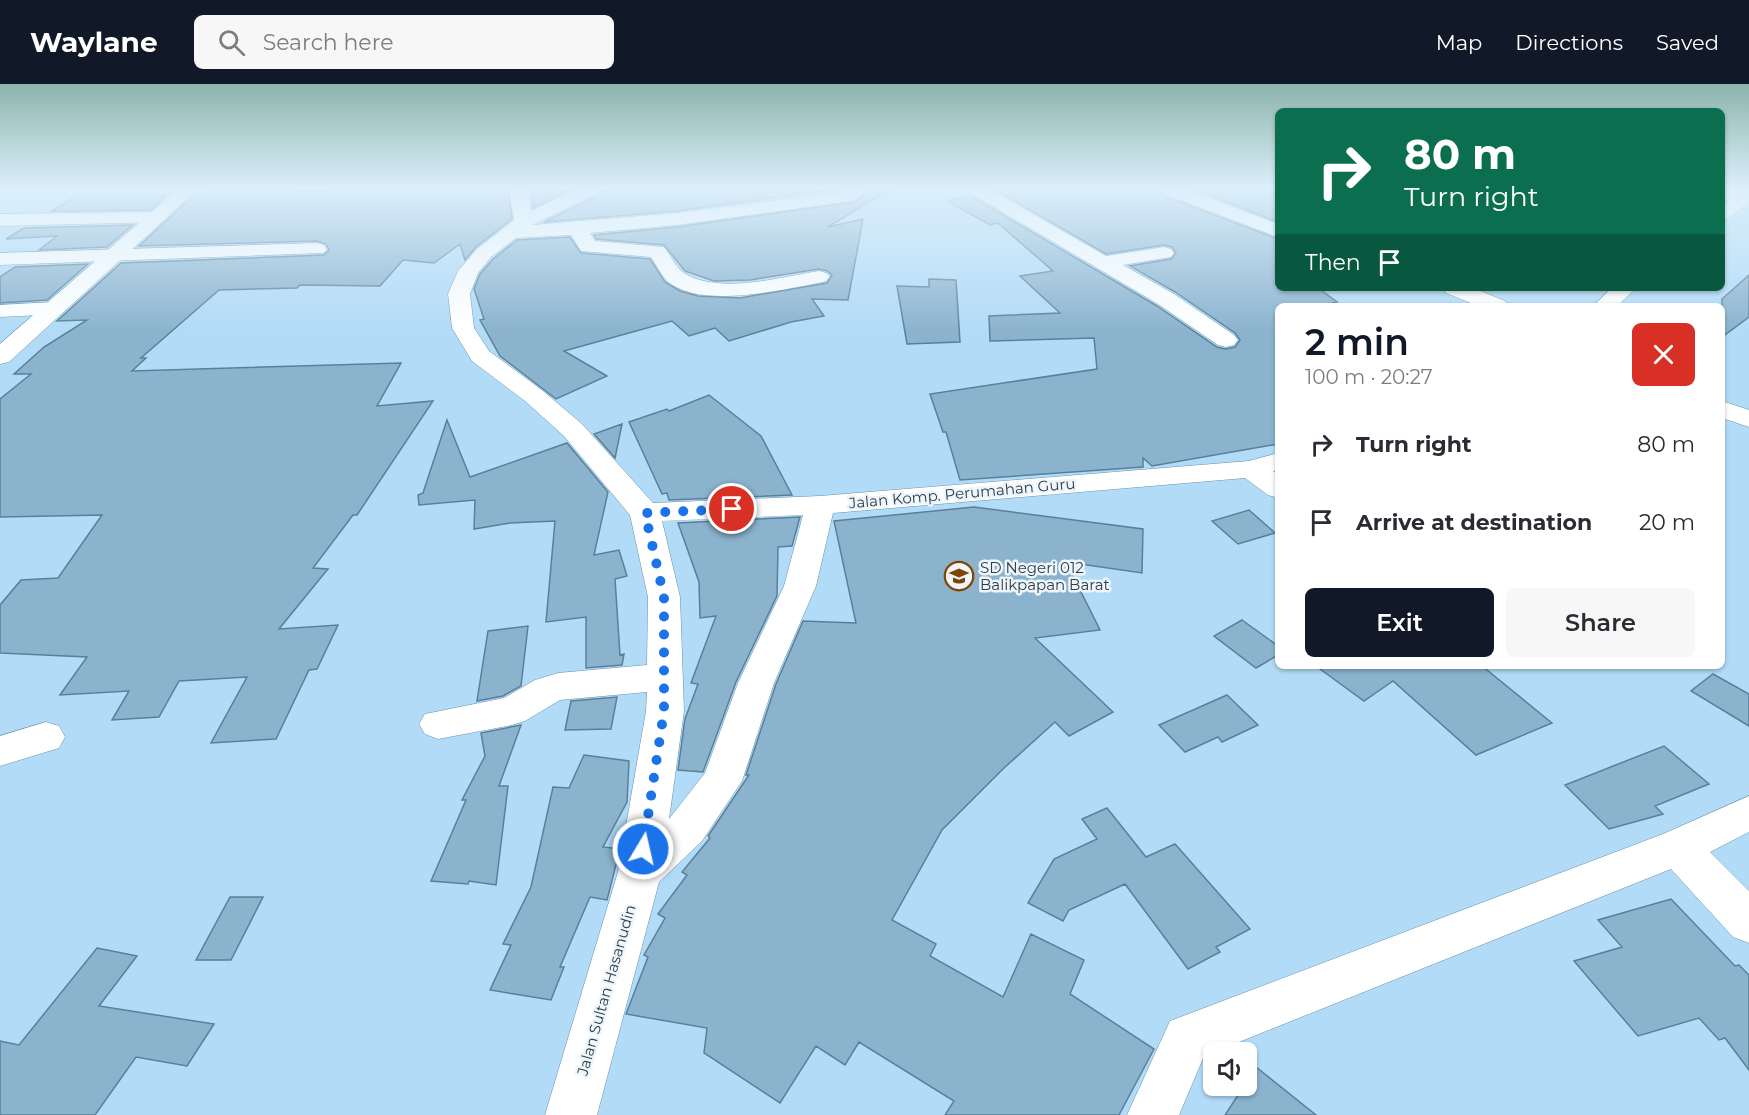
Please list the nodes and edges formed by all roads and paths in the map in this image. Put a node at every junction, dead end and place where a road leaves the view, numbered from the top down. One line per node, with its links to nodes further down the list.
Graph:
1 (136, 236): 7 (street)
2 (506, 236): 24 (street, Jalan Sultan Hasanudin)
3 (582, 236): 10 (street)
4 (1059, 236): 9 (street)
5 (317, 249): 7 (street)
6 (1164, 252): 9 (street)
7 (113, 256): 8 (street); 15 (street)
8 (0, 259)
9 (1104, 262): 17 (street)
10 (819, 277)
11 (1461, 291): 13 (street)
12 (1622, 291): 14 (street)
13 (1490, 303)
14 (1608, 303)
15 (54, 309): 16 (street); 18 (street)
16 (3, 311)
17 (1226, 340)
18 (0, 357)
19 (1725, 410): 20 (street)
20 (1749, 418)
21 (1264, 465): 22 (street); 23 (street, Jalan Komp. Perumahan Guru)
22 (1275, 484)
23 (820, 505): 24 (street, Jalan Komp. Perumahan Guru); 31 (street)
24 (645, 513): 25 (street, Jalan Sultan Hasanudin)
25 (664, 677): 26 (street); 31 (street, Jalan Sultan Hasanudin)
26 (438, 724)
27 (46, 737): 28 (street)
28 (0, 751)
29 (1749, 813): 30 (street)
30 (1678, 848): 32 (street); 34 (street)
31 (640, 872): 33 (street, Jalan Sultan Hasanudin)
32 (1749, 922)
33 (571, 1115)
34 (1153, 1115)

